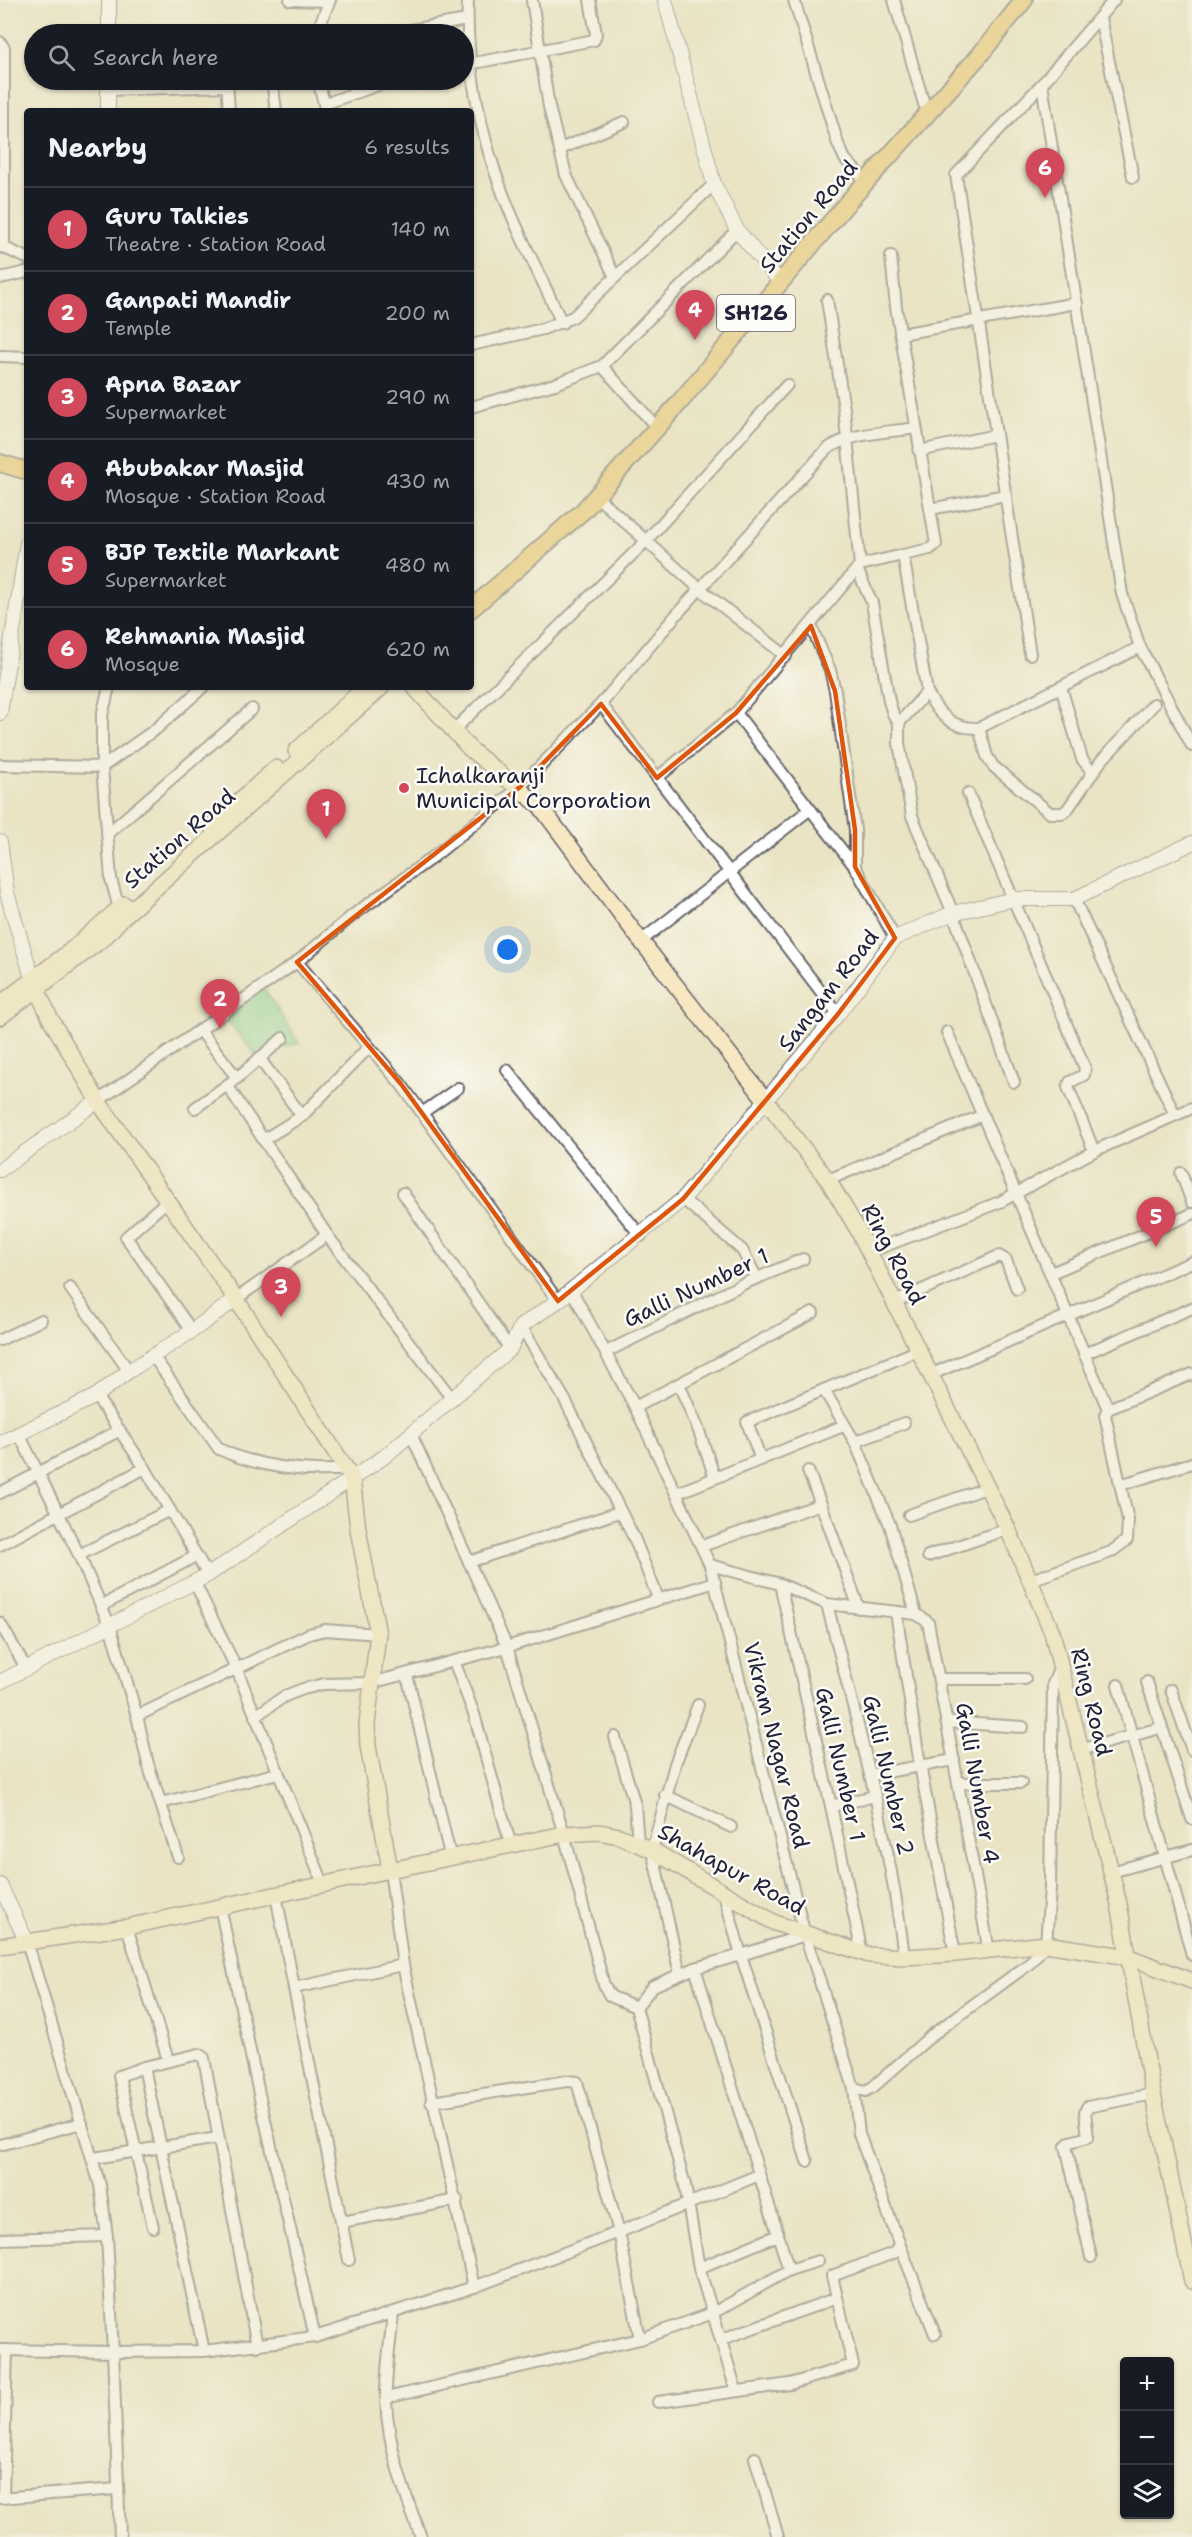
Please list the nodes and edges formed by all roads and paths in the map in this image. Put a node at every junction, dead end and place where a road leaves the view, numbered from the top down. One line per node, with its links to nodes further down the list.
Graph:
1 (109, 0): 15 (street)
2 (290, 0): 12 (street)
3 (468, 0): 14 (street)
4 (532, 0): 20 (street)
5 (590, 0): 20 (street)
6 (665, 0): 38 (street)
7 (794, 0): 36 (street)
8 (894, 0): 29 (street)
9 (1014, 0): 29 (main road, Station Road / SH126)
10 (1024, 0): 46 (main road, Station Road / SH126)
11 (1114, 0): 13 (street)
12 (330, 1): 16 (street)
13 (1100, 18): 22 (street); 37 (street)
14 (467, 20): 17 (street); 18 (street)
15 (109, 24)
16 (320, 24)
17 (444, 24)
18 (467, 24)
19 (0, 42): 40 (street)
20 (539, 49): 21 (street); 35 (street)
21 (474, 63)
22 (1041, 84): 48 (street); 49 (street)
23 (474, 88): 50 (street)
24 (108, 90): 31 (street)
25 (228, 90): 32 (street)
26 (273, 90): 33 (street)
27 (321, 90): 30 (street)
28 (368, 90): 30 (street)
29 (924, 105): 36 (main road, Station Road / SH126)
30 (325, 107)
31 (108, 108)
32 (229, 108)
33 (276, 108)
34 (624, 122): 35 (street)
35 (560, 149): 44 (street)
36 (860, 175): 46 (main road, Station Road / SH126)
37 (1133, 177)
38 (714, 184): 39 (street); 44 (street)
39 (737, 230): 46 (street); 55 (street)
40 (2, 247): 42 (street)
41 (891, 256): 51 (street)
42 (24, 257)
43 (24, 273): 45 (street)
44 (615, 277): 50 (street)
45 (0, 278)
46 (778, 280): 58 (main road, Station Road / SH126); 66 (main road, Station Road / SH126)
47 (827, 300): 61 (street)
48 (1077, 303): 49 (street); 76 (street)
49 (976, 320): 51 (street); 60 (street)
50 (562, 324): 52 (street)
51 (900, 334): 59 (street)
52 (474, 344)
53 (0, 356): 54 (street)
54 (24, 357)
55 (602, 366): 57 (street); 58 (street)
56 (787, 385): 68 (street)
57 (474, 406)
58 (651, 421): 73 (main road, Station Road / SH126)
59 (915, 428): 61 (street); 62 (street)
60 (996, 435): 62 (street); 65 (street)
61 (847, 439): 70 (street); 71 (street)
62 (919, 451): 67 (street)
63 (0, 463): 64 (main road)
64 (24, 470)
65 (1006, 495): 67 (street); 77 (street)
66 (596, 496): 68 (street); 74 (main road, Station Road / SH126)
67 (930, 508): 69 (street)
68 (645, 542): 71 (street); 93 (street)
69 (903, 555): 70 (street); 85 (street)
70 (859, 568): 75 (street); 91 (street)
71 (700, 589): 78 (street); 87 (street)
72 (23, 593): 86 (street)
73 (474, 593)
74 (474, 606)
75 (811, 626): 78 (street); 105 (street)
76 (1140, 647): 79 (street); 94 (street)
77 (1030, 654)
78 (786, 656): 90 (street)
79 (1061, 687): 92 (street); 97 (street)
80 (108, 690): 96 (street)
81 (200, 690): 96 (street)
82 (362, 690): 110 (main road, Station Road)
83 (379, 690): 110 (main road, Station Road)
84 (417, 690): 93 (main road, Ring Road)
85 (927, 692): 91 (street); 92 (street)
86 (0, 704)
87 (601, 704): 98 (street); 99 (street)
88 (1154, 704): 97 (street)
89 (252, 709): 102 (street)
90 (736, 713): 98 (street); 101 (street)
91 (899, 723): 111 (street)
92 (979, 728): 97 (street)
93 (453, 731): 99 (main road, Ring Road)
94 (1192, 746)
95 (0, 765): 96 (street)
96 (102, 767): 102 (street)
97 (1093, 773)
98 (657, 778): 106 (street)
99 (520, 787): 113 (main road, Ring Road); 114 (street)
100 (968, 793): 108 (street)
101 (809, 810): 105 (street); 106 (street)
102 (107, 834): 110 (street)
103 (0, 842): 107 (street)
104 (1192, 843): 109 (street, Sangam Road)
105 (855, 867): 112 (street)
106 (729, 873): 113 (street); 117 (street)
107 (3, 894): 115 (street)
108 (1014, 899): 109 (street, Sangam Road); 111 (street, Sangam Road); 138 (street)
109 (1074, 899): 135 (street)
110 (121, 913): 115 (main road, Station Road)
111 (952, 913): 112 (street, Sangam Road); 126 (street)
112 (895, 938): 117 (street, Sangam Road)
113 (641, 941): 130 (main road, Ring Road)
114 (297, 962): 119 (street); 122 (street)
115 (35, 986): 116 (main road, Station Road); 118 (main road, Station Road); 129 (main road)
116 (0, 1004)
117 (838, 1014): 130 (street, Sangam Road)
118 (0, 1017)
119 (200, 1030): 125 (street); 129 (street)
120 (948, 1032): 134 (street)
121 (283, 1038): 123 (street)
122 (369, 1047): 133 (street); 136 (street)
123 (259, 1058): 125 (street); 136 (street)
124 (507, 1070): 149 (street)
125 (237, 1078): 127 (street)
126 (1014, 1082)
127 (227, 1084): 131 (street); 137 (street)
128 (458, 1088): 133 (street)
129 (98, 1101): 139 (street); 145 (main road)
130 (766, 1101): 141 (main road, Ring Road); 144 (street, Sangam Road)
131 (195, 1108)
132 (1192, 1108): 135 (street)
133 (422, 1113): 159 (street)
134 (983, 1115): 141 (street); 142 (street)
135 (1175, 1115): 138 (street)
136 (303, 1116): 137 (street)
137 (263, 1140): 148 (street)
138 (1094, 1150): 142 (street)
139 (0, 1170)
140 (1181, 1173): 146 (street)
141 (828, 1180): 150 (main road, Ring Road)
142 (1017, 1191): 150 (street); 153 (street)
143 (403, 1193): 168 (street)
144 (683, 1199): 149 (street, Sangam Road); 154 (street)
145 (167, 1201): 158 (main road); 166 (street)
146 (1192, 1202)
147 (1192, 1214): 153 (street)
148 (327, 1234): 158 (street); 179 (street)
149 (641, 1236): 156 (street, Sangam Road)
150 (869, 1252): 160 (main road, Ring Road)
151 (803, 1259): 154 (street, Galli Number 1)
152 (1192, 1262): 163 (street)
153 (1051, 1273): 163 (street)
154 (757, 1278): 170 (street, Galli Number 1)
155 (70, 1288): 173 (street)
156 (571, 1289): 159 (street, Sangam Road); 170 (street, Vikram Nagar Road)
157 (1017, 1289): 160 (street)
158 (236, 1299): 166 (street); 194 (main road)
159 (558, 1301): 165 (street, Sangam Road)
160 (895, 1302): 169 (main road, Ring Road)
161 (1192, 1308): 171 (street)
162 (813, 1313): 176 (street)
163 (1067, 1317): 171 (street); 175 (street)
164 (41, 1320): 167 (street)
165 (522, 1326): 168 (street); 202 (street)
166 (192, 1331): 172 (street)
167 (0, 1340)
168 (510, 1349): 179 (street)
169 (919, 1350): 175 (main road, Ring Road); 177 (street)
170 (606, 1352): 180 (street, Vikram Nagar Road)
171 (1083, 1354): 181 (street)
172 (153, 1356): 173 (street); 194 (street)
173 (129, 1371): 178 (street)
174 (1192, 1374): 181 (street)
175 (930, 1375): 197 (main road, Ring Road)
176 (679, 1384): 180 (street); 195 (street)
177 (824, 1390): 183 (street); 189 (street)
178 (96, 1396): 184 (street); 185 (street)
179 (453, 1400): 186 (street)
180 (635, 1407): 199 (street, Vikram Nagar Road)
181 (1108, 1409): 196 (street)
182 (904, 1423): 187 (street)
183 (843, 1426): 187 (street); 189 (street)
184 (120, 1430): 191 (street); 193 (street)
185 (19, 1434): 188 (street); 193 (street)
186 (411, 1434): 194 (street); 211 (street)
187 (855, 1442): 223 (street)
188 (0, 1443)
189 (761, 1460): 195 (street)
190 (1192, 1463): 196 (street)
191 (145, 1468): 201 (street); 203 (street)
192 (808, 1471): 200 (street)
193 (40, 1472): 198 (street); 203 (street)
194 (350, 1474): 213 (street); 226 (main road)
195 (715, 1478): 199 (street)
196 (1120, 1485): 214 (street)
197 (986, 1488): 204 (street); 205 (main road, Ring Road)
198 (0, 1493)
199 (677, 1493): 207 (street, Vikram Nagar Road)
200 (821, 1504): 207 (street); 221 (street)
201 (170, 1510): 208 (street); 209 (street)
202 (619, 1512): 211 (street); 218 (street)
203 (60, 1515): 206 (street); 208 (street)
204 (909, 1515)
205 (1008, 1529): 210 (street); 214 (main road, Ring Road)
206 (0, 1545)
207 (702, 1546): 212 (street, Vikram Nagar Road)
208 (79, 1555): 220 (street)
209 (196, 1556): 213 (street); 220 (street)
210 (928, 1556)
211 (469, 1562): 227 (street)
212 (710, 1565): 215 (street, Vikram Nagar Road); 217 (street)
213 (208, 1575): 216 (street)
214 (1031, 1580): 229 (main road, Ring Road)
215 (715, 1582): 218 (street); 278 (street, Vikram Nagar Road)
216 (195, 1583): 225 (street); 231 (street)
217 (780, 1584): 219 (street); 259 (street, Galli Number 1)
218 (658, 1598): 227 (street)
219 (828, 1604): 221 (street); 253 (street, Galli Number 2)
220 (101, 1606): 225 (street)
221 (859, 1608): 222 (street)
222 (896, 1612): 223 (street); 251 (street)
223 (916, 1614): 233 (street, Galli Number 4)
224 (0, 1623): 230 (street)
225 (110, 1626): 230 (street); 241 (street)
226 (378, 1634): 231 (street); 237 (main road)
227 (507, 1647): 228 (street); 262 (street)
228 (454, 1661): 232 (street); 264 (street)
229 (1060, 1666): 248 (main road, Ring Road); 280 (street)
230 (26, 1668): 235 (street)
231 (237, 1670): 241 (street); 242 (street)
232 (406, 1675): 237 (street); 269 (street)
233 (940, 1679): 234 (street); 243 (street, Galli Number 4)
234 (1026, 1679)
235 (0, 1682)
236 (1147, 1682): 245 (street)
237 (371, 1683): 242 (street); 270 (main road)
238 (1118, 1685): 247 (street)
239 (1171, 1690): 249 (street)
240 (698, 1705): 256 (street)
241 (137, 1716): 258 (street)
242 (255, 1716): 252 (street)
243 (946, 1722): 244 (street); 250 (street, Galli Number 4)
244 (1023, 1727)
245 (1160, 1728): 247 (street); 260 (street)
246 (615, 1737): 263 (street)
247 (1132, 1737): 248 (street); 268 (street)
248 (1080, 1750): 271 (main road, Ring Road)
249 (1192, 1750)
250 (954, 1760): 251 (street); 254 (street, Galli Number 4)
251 (921, 1765): 253 (street); 284 (street)
252 (278, 1773): 258 (street); 272 (street)
253 (870, 1775): 257 (street, Galli Number 2)
254 (958, 1783): 255 (street); 282 (street, Galli Number 4)
255 (1021, 1783)
256 (665, 1795): 261 (street); 265 (street)
257 (875, 1796): 259 (street); 287 (street, Galli Number 2)
258 (160, 1803): 267 (street)
259 (831, 1806): 283 (street, Galli Number 1)
260 (1192, 1819)
261 (731, 1827)
262 (564, 1834): 263 (main road, Shahapur Road); 264 (main road, Shahapur Road); 294 (street)
263 (638, 1843): 265 (main road, Shahapur Road)
264 (511, 1846): 269 (main road, Shahapur Road)
265 (652, 1850): 274 (main road, Shahapur Road); 291 (street)
266 (1192, 1850): 268 (street)
267 (178, 1857)
268 (1164, 1857): 271 (street); 286 (street)
269 (451, 1859): 270 (main road, Shahapur Road)
270 (390, 1870): 272 (main road, Shahapur Road); 289 (street)
271 (1111, 1872): 288 (main road, Ring Road)
272 (323, 1883): 275 (main road, Shahapur Road)
273 (0, 1885): 279 (street)
274 (724, 1894): 278 (main road, Shahapur Road); 285 (street)
275 (276, 1895): 276 (main road, Shahapur Road); 293 (street)
276 (220, 1906): 277 (main road, Shahapur Road); 328 (street)
277 (127, 1927): 279 (main road, Shahapur Road); 295 (street)
278 (805, 1935): 283 (main road, Shahapur Road); 285 (street); 297 (street, Vikram Nagar Road)
279 (27, 1942): 281 (main road, Shahapur Road); 300 (street)
280 (1046, 1944): 282 (main road, Shahapur Road); 288 (main road, Shahapur Road); 297 (street)
281 (0, 1946)
282 (989, 1952): 284 (main road, Shahapur Road)
283 (862, 1953): 287 (main road, Shahapur Road)
284 (956, 1954): 287 (main road, Shahapur Road)
285 (741, 1955): 290 (street); 306 (street)
286 (1192, 1955)
287 (904, 1957)
288 (1129, 1958): 292 (main road, Shahapur Road); 298 (main road, Ring Road)
289 (403, 1965): 293 (street); 299 (street)
290 (695, 1968): 291 (street); 307 (street)
291 (680, 1974): 294 (street)
292 (1192, 1981)
293 (294, 1988): 310 (street)
294 (636, 2007): 309 (street)
295 (168, 2060): 296 (street); 301 (street)
296 (144, 2067): 303 (street); 304 (street)
297 (854, 2088): 316 (street, Vikram Nagar Road)
298 (1153, 2094): 317 (street); 322 (main road, Ring Road)
299 (431, 2102): 308 (street); 312 (street)
300 (82, 2123): 302 (street); 305 (street)
301 (218, 2138): 303 (street); 331 (street)
302 (0, 2145)
303 (162, 2147): 304 (street); 333 (street)
304 (135, 2151): 305 (street); 311 (street)
305 (94, 2158): 314 (street)
306 (807, 2162)
307 (759, 2175): 309 (street); 313 (street)
308 (457, 2200): 310 (street); 323 (street)
309 (688, 2202): 312 (street); 320 (street)
310 (342, 2222): 318 (street)
311 (153, 2227)
312 (620, 2232): 323 (street); 330 (street)
313 (777, 2235): 320 (street); 321 (street)
314 (107, 2236): 315 (street); 334 (street)
315 (0, 2239)
316 (899, 2243): 324 (street); 327 (street, Vikram Nagar Road)
317 (1091, 2257)
318 (349, 2260)
319 (818, 2261): 321 (street)
320 (699, 2268): 326 (street)
321 (789, 2270): 326 (street)
322 (1192, 2281)
323 (474, 2287): 325 (street)
324 (837, 2298): 329 (street); 335 (street)
325 (393, 2313): 328 (street); 336 (street)
326 (713, 2313): 329 (street); 330 (street)
327 (934, 2334)
328 (315, 2337): 331 (street)
329 (722, 2338): 335 (street)
330 (640, 2339): 336 (street)
331 (257, 2346): 333 (street)
332 (3, 2350): 334 (street); 339 (street)
333 (204, 2351): 334 (street)
334 (113, 2352): 340 (street)
335 (736, 2390): 337 (street)
336 (386, 2397): 343 (street)
337 (658, 2402)
338 (755, 2458): 344 (street)
339 (1, 2460): 341 (street)
340 (117, 2489): 341 (street); 342 (street)
341 (1, 2498)
342 (120, 2537)
343 (421, 2537)
344 (778, 2537)

